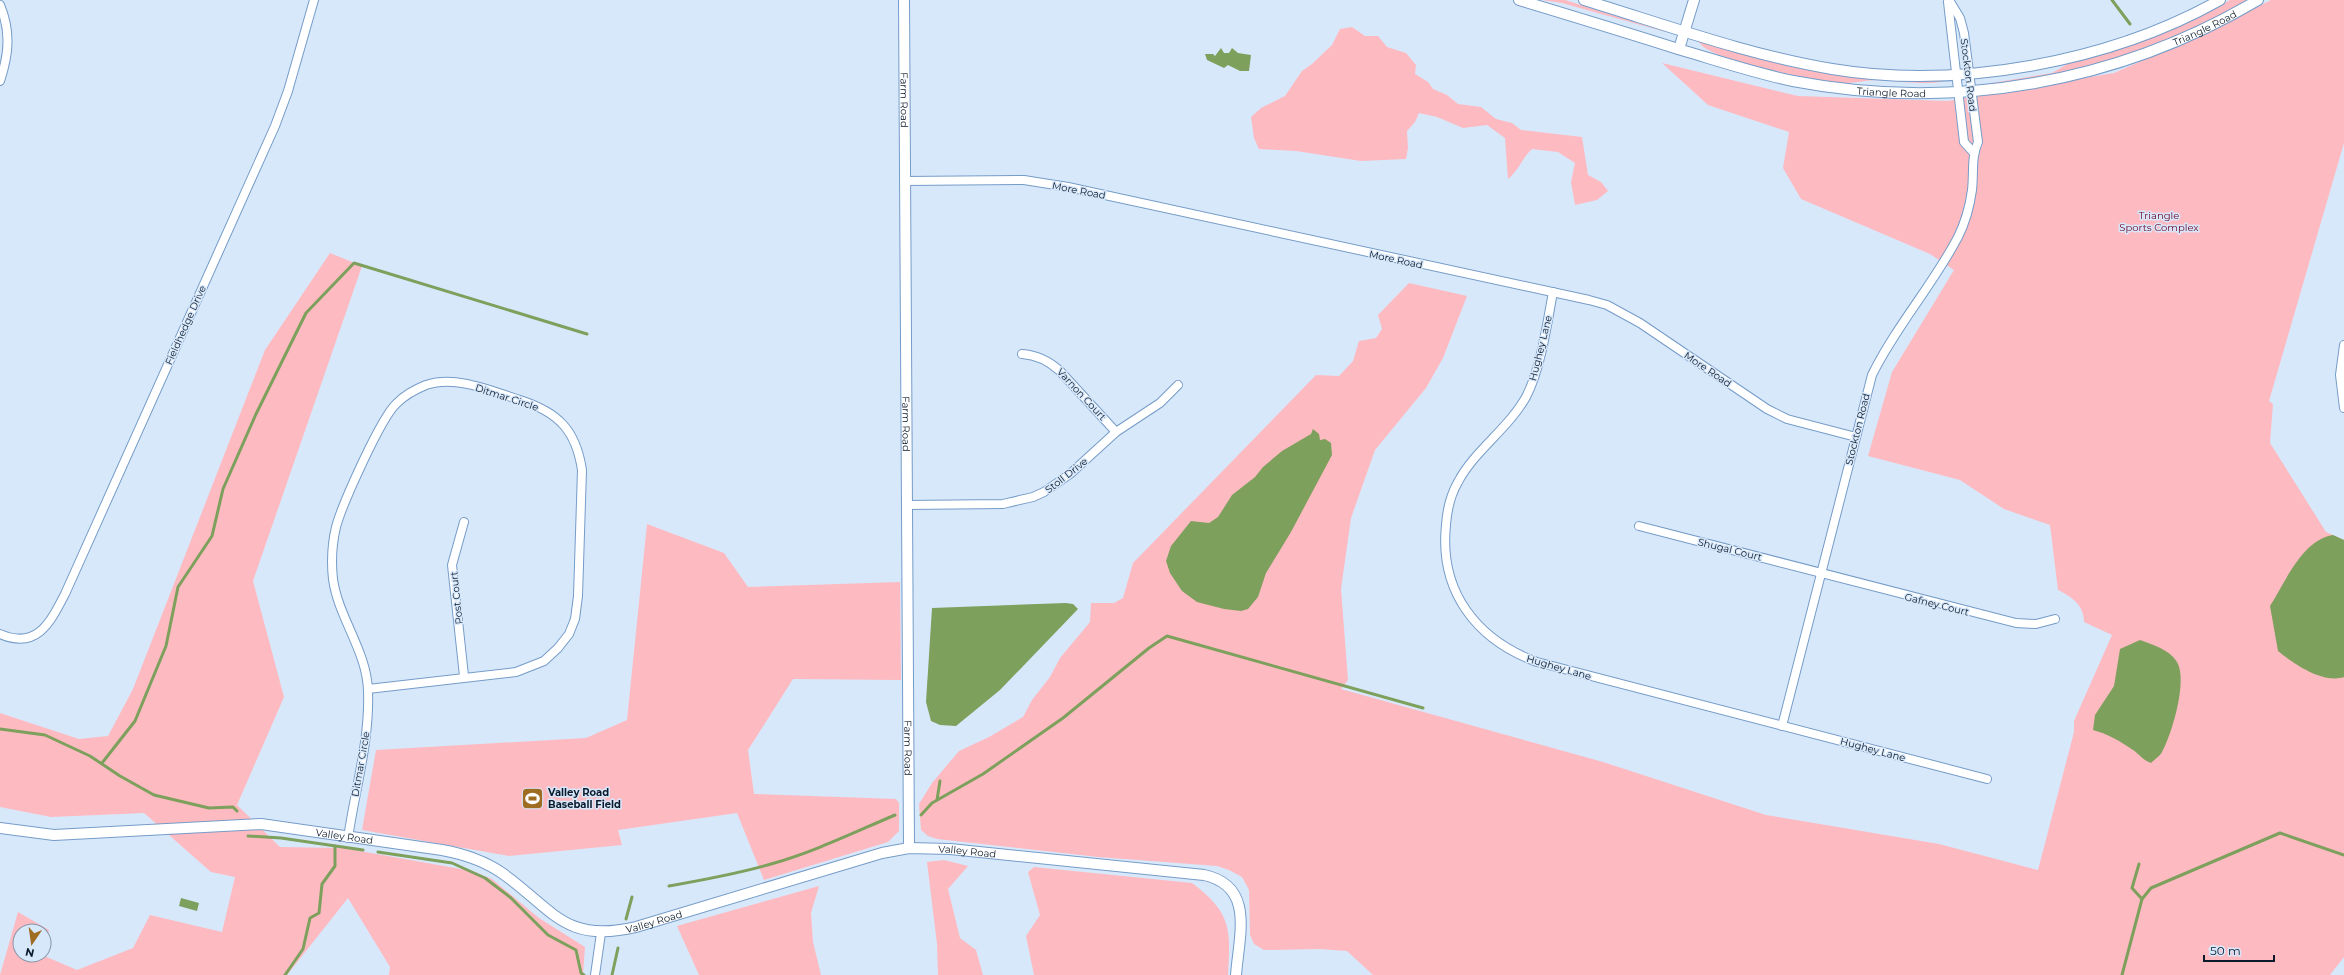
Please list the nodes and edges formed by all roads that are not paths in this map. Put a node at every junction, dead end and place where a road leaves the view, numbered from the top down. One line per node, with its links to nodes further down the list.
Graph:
1 (314, 0): 32 (street, Fieldhedge Drive)
2 (904, 0): 18 (street, Farm Road)
3 (1519, 0): 11 (street, Triangle Road)
4 (1584, 0): 10 (street, Triangle Road)
5 (1694, 0): 10 (street)
6 (1949, 0): 12 (street, Stockton Road); 13 (street, Stockton Road)
7 (2220, 0): 12 (street, Triangle Road)
8 (2258, 0): 15 (street, Triangle Road)
9 (0, 5): 14 (street)
10 (1685, 31): 11 (street); 13 (street, Triangle Road)
11 (1679, 49): 16 (street, Triangle Road)
12 (1970, 73): 13 (street, Triangle Road); 15 (street, Stockton Road)
13 (1955, 74): 16 (street, Stockton Road)
14 (0, 81)
15 (1972, 92): 16 (street, Triangle Road); 17 (street, Stockton Road)
16 (1958, 93): 17 (street, Stockton Road)
17 (1973, 152): 26 (street, Stockton Road)
18 (904, 181): 19 (street, More Road); 27 (street, Farm Road)
19 (1553, 292): 26 (street, More Road); 35 (street, Hughey Lane)
20 (2344, 345): 23 (street)
21 (1022, 354): 25 (street, Varnon Court)
22 (1178, 385): 25 (street, Stoll Drive)
23 (2343, 394): 24 (street)
24 (2344, 408)
25 (1116, 432): 27 (street, Stoll Drive)
26 (1856, 436): 30 (street, Stockton Road)
27 (906, 506): 39 (street, Farm Road)
28 (464, 522): 33 (street, Post Court)
29 (1639, 526): 30 (street, Shugal Court)
30 (1821, 573): 31 (street, Gafney Court); 35 (street, Stockton Road)
31 (2055, 619)
32 (0, 634)
33 (464, 676): 34 (street, Ditmar Circle); 34 (street, Ditmar Circle)
34 (368, 688): 38 (street, Ditmar Circle)
35 (1782, 726): 36 (street, Hughey Lane)
36 (1987, 779)
37 (0, 828): 38 (street, Valley Road)
38 (348, 838): 40 (street, Valley Road)
39 (909, 848): 40 (street, Valley Road); 42 (street, Valley Road)
40 (601, 933): 41 (street)
41 (595, 975)
42 (1236, 975)

